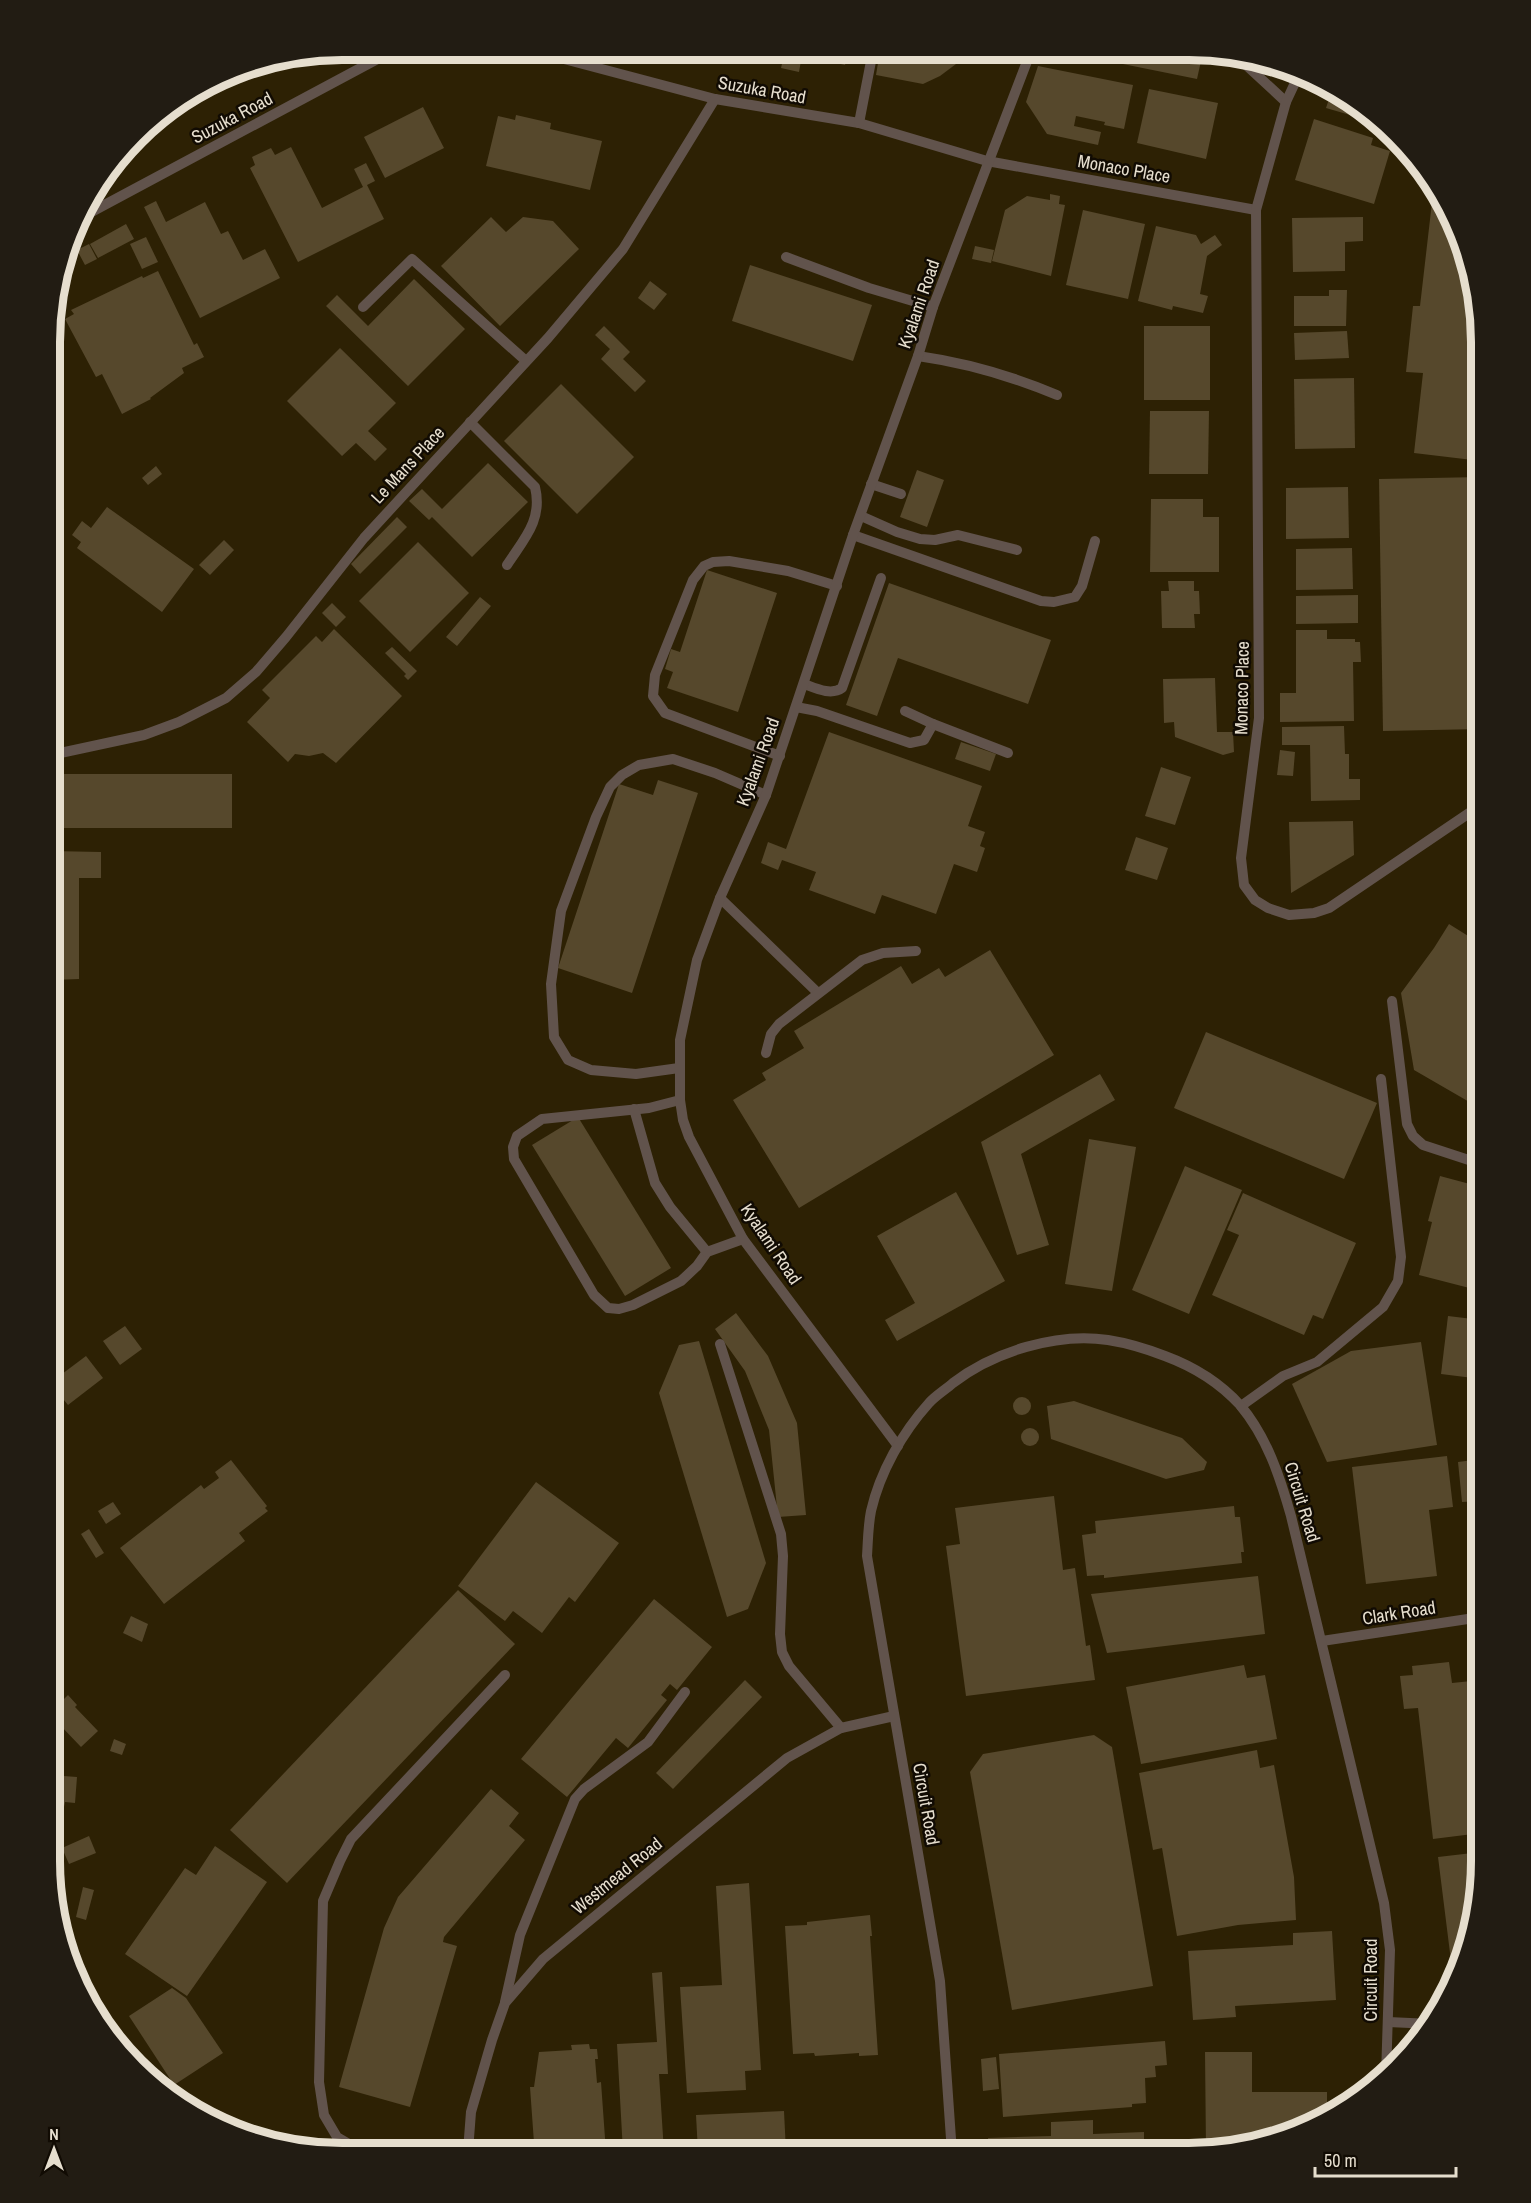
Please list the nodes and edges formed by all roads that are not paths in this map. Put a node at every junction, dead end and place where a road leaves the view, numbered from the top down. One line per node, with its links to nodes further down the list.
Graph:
1 (376, 60): 12 (lane, Suzuka Road)
2 (568, 60): 7 (lane, Suzuka Road)
3 (871, 60): 9 (lane)
4 (1027, 60): 10 (lane, Kyalami Road)
5 (1247, 66): 8 (lane)
6 (1296, 81): 8 (lane, Monaco Place)
7 (715, 99): 9 (lane, Suzuka Road); 17 (lane, Le Mans Place)
8 (1286, 102): 11 (lane, Monaco Place)
9 (859, 123): 10 (lane, Suzuka Road)
10 (987, 161): 11 (lane, Monaco Place); 15 (lane, Kyalami Road)
11 (1256, 210): 37 (lane, Monaco Place)
12 (92, 212)
13 (786, 257): 15 (lane)
14 (363, 307): 17 (lane)
15 (933, 307): 16 (lane, Kyalami Road)
16 (918, 356): 18 (lane); 20 (lane, Kyalami Road)
17 (526, 361): 19 (lane, Le Mans Place)
18 (1058, 395)
19 (470, 422): 26 (lane); 33 (lane, Le Mans Place)
20 (871, 484): 21 (lane); 22 (lane, Kyalami Road)
21 (901, 495)
22 (861, 516): 23 (lane, Kyalami Road); 25 (lane)
23 (853, 535): 24 (lane); 28 (lane, Kyalami Road)
24 (1095, 541)
25 (1017, 550)
26 (507, 565)
27 (881, 578): 29 (lane)
28 (837, 586): 29 (lane, Kyalami Road); 35 (lane)
29 (804, 684): 30 (lane, Kyalami Road)
30 (796, 707): 32 (lane); 35 (lane, Kyalami Road)
31 (905, 711): 32 (lane)
32 (933, 724): 34 (lane)
33 (60, 753)
34 (1008, 753)
35 (780, 756): 36 (lane, Kyalami Road)
36 (766, 795): 38 (lane, Kyalami Road); 43 (lane)
37 (1471, 813)
38 (720, 898): 40 (lane); 43 (lane, Kyalami Road)
39 (916, 951): 40 (lane)
40 (818, 993): 42 (lane)
41 (1392, 1001): 47 (lane)
42 (766, 1053)
43 (679, 1068): 45 (lane, Kyalami Road)
44 (1381, 1079): 51 (lane)
45 (681, 1100): 46 (lane); 48 (lane, Kyalami Road)
46 (634, 1109): 49 (lane); 49 (lane)
47 (1471, 1161)
48 (743, 1239): 49 (lane); 52 (lane, Kyalami Road)
49 (707, 1252)
50 (720, 1344): 58 (lane)
51 (1241, 1406): 52 (lane, Circuit Road); 54 (lane, Circuit Road)
52 (898, 1446): 57 (lane, Circuit Road)
53 (1471, 1619): 54 (lane, Clark Road)
54 (1322, 1641): 60 (lane, Circuit Road)
55 (505, 1675): 63 (lane)
56 (685, 1692): 59 (lane)
57 (894, 1716): 58 (lane, Westmead Road); 65 (lane, Circuit Road)
58 (841, 1728): 59 (lane, Westmead Road)
59 (505, 2003): 64 (lane, Westmead Road)
60 (1388, 2022): 61 (lane); 62 (lane, Circuit Road)
61 (1419, 2023)
62 (1387, 2061)
63 (347, 2143)
64 (469, 2143)
65 (951, 2143)

